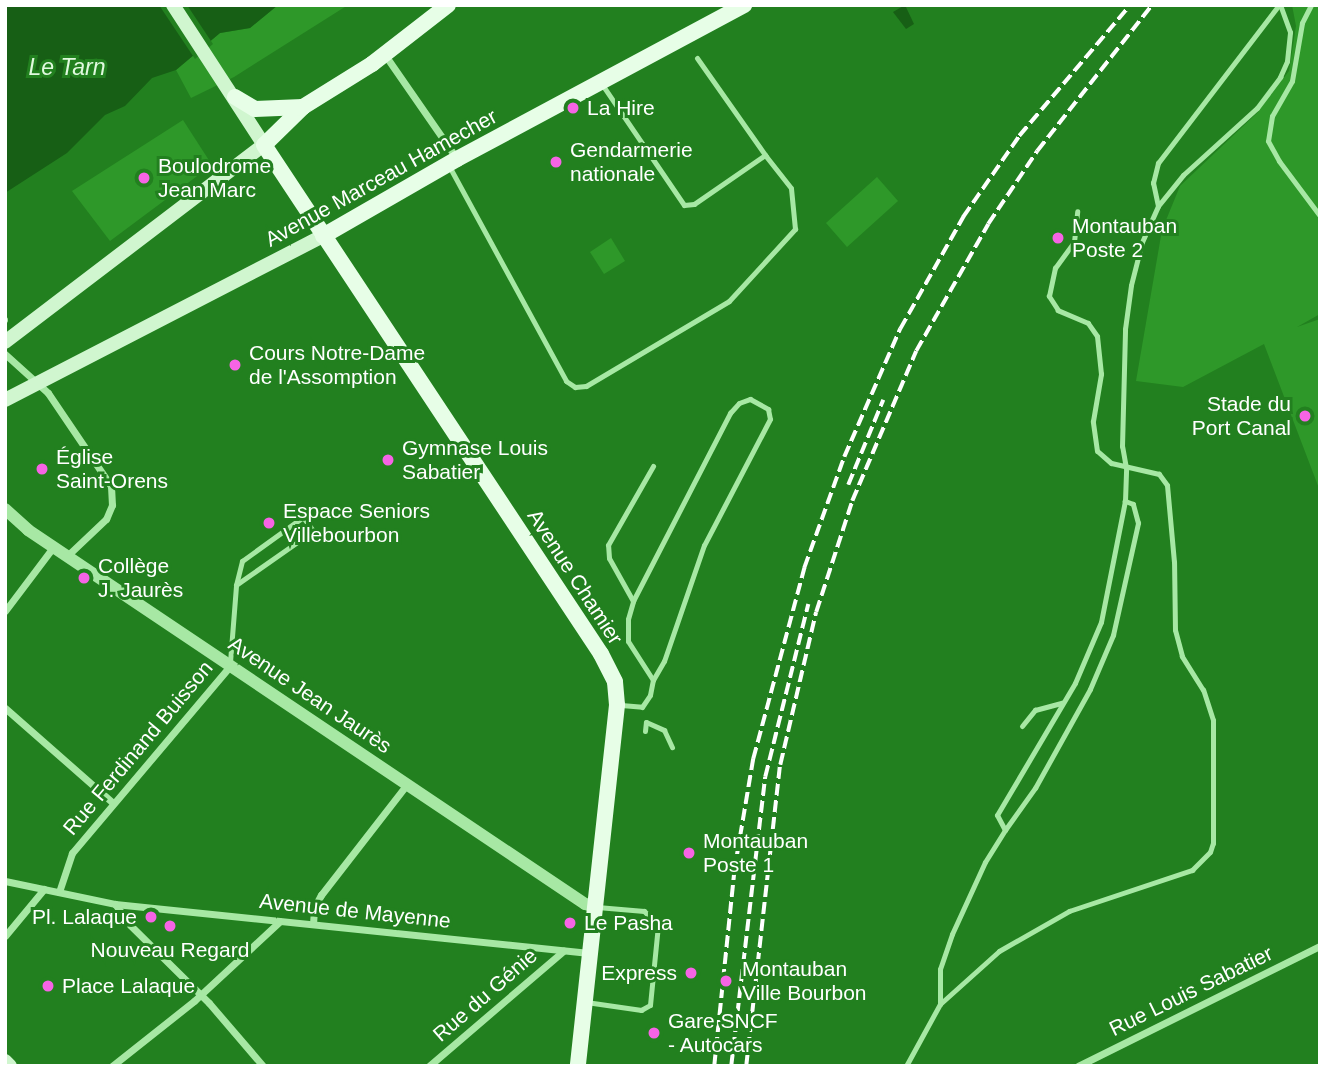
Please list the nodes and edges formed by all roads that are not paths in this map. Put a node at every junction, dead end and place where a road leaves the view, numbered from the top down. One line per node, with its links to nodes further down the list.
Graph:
1 (173, 5): 9 (main road, Avenue Chamier)
2 (448, 5): 6 (main road)
3 (744, 5): 8 (main road, Avenue Marceau Hamecher)
4 (1280, 5): 14 (lane); 14 (lane)
5 (1311, 5): 16 (lane)
6 (384, 54): 10 (main road); 13 (street)
7 (697, 58): 12 (lane)
8 (601, 83): 12 (lane); 13 (main road, Avenue Marceau Hamecher)
9 (235, 97): 10 (main road); 11 (main road, Avenue Chamier)
10 (303, 107): 11 (main road)
11 (264, 145): 17 (main road, Avenue Chamier); 18 (main road)
12 (766, 156): 13 (lane)
13 (453, 162): 17 (main road, Avenue Marceau Hamecher)
14 (1158, 206): 23 (lane)
15 (1077, 211): 23 (lane)
16 (1320, 216)
17 (323, 236): 20 (main road, Avenue Marceau Hamecher); 36 (main road, Avenue Chamier)
18 (5, 342)
19 (5, 354): 20 (street)
20 (37, 385): 21 (main road, Avenue Marceau Hamecher); 27 (street)
21 (5, 400)
22 (653, 466): 31 (lane)
23 (1126, 468): 24 (lane); 61 (lane)
24 (1125, 500): 35 (lane); 45 (lane)
25 (5, 509): 26 (street, Avenue Jean Jaurès)
26 (54, 546): 27 (street, Avenue Jean Jaurès); 32 (street)
27 (68, 555): 33 (street, Avenue Jean Jaurès)
28 (248, 556): 29 (lane); 29 (lane); 30 (lane)
29 (259, 569): 30 (lane)
30 (236, 585): 33 (lane)
31 (633, 601): 34 (lane); 34 (lane)
32 (5, 611)
33 (230, 666): 43 (street, Avenue Jean Jaurès); 44 (street, Rue Ferdinand Buisson)
34 (653, 680): 37 (lane)
35 (1062, 703): 40 (lane); 45 (lane)
36 (617, 705): 37 (lane); 50 (main road, Avenue Chamier)
37 (642, 707): 39 (lane)
38 (5, 708): 44 (street)
39 (646, 722): 41 (lane); 42 (lane)
40 (1022, 726)
41 (645, 731)
42 (672, 747)
43 (408, 783): 50 (street, Avenue Jean Jaurès); 53 (street)
44 (113, 803): 48 (street, Rue Ferdinand Buisson)
45 (1005, 830): 61 (lane)
46 (5, 881): 47 (street)
47 (44, 889): 48 (street); 54 (street)
48 (59, 892): 49 (street)
49 (115, 904): 52 (street, Avenue de Mayenne); 59 (street)
50 (597, 907): 58 (main road, Avenue Chamier); 60 (lane)
51 (5, 921): 54 (street)
52 (280, 921): 53 (street, Avenue de Mayenne); 59 (street)
53 (313, 924): 57 (street, Avenue de Mayenne)
54 (11, 929): 55 (street)
55 (5, 936)
56 (1319, 949): 69 (street, Rue Louis Sabatier)
57 (563, 951): 58 (street, Avenue de Mayenne); 66 (street, Rue du Génie)
58 (592, 954): 60 (main road, Avenue Chamier)
59 (200, 995): 64 (street); 65 (street)
60 (586, 1002): 67 (main road, Avenue Chamier)
61 (940, 1004): 68 (lane)
62 (5, 1061): 63 (main road)
63 (10, 1066)
64 (112, 1066)
65 (263, 1066)
66 (429, 1066)
67 (578, 1066)
68 (906, 1066)
69 (1078, 1066)

